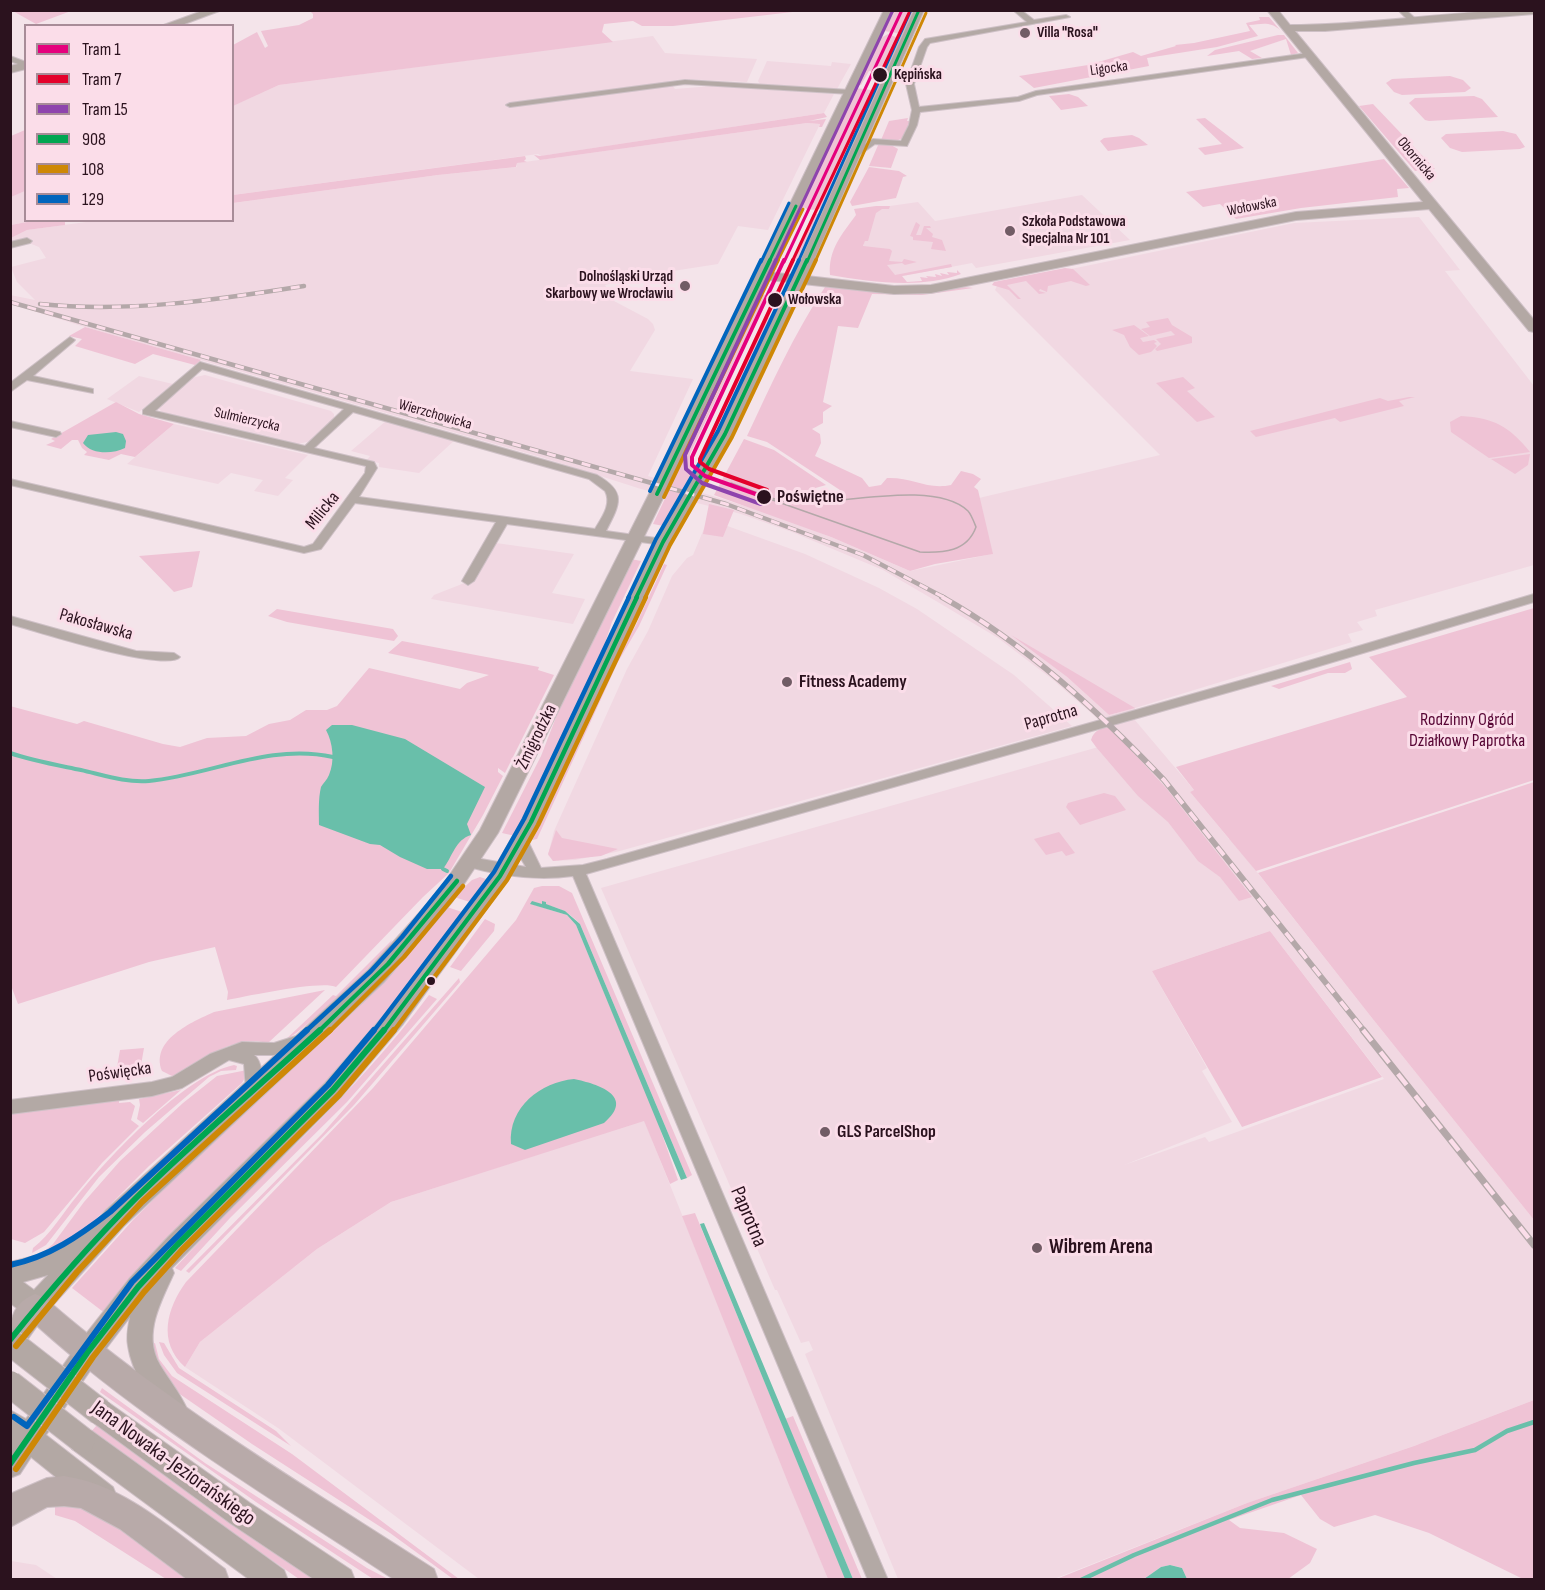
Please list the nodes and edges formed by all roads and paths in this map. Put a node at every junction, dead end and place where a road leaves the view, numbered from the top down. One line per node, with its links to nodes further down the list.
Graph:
1 (217, 10): 11 (main road)
2 (889, 10): 13 (main road, Żmigrodzka)
3 (919, 10): 14 (main road, Żmigrodzka)
4 (1016, 10): 10 (street)
5 (1272, 10): 12 (main road, Obornicka)
6 (1401, 10): 9 (street)
7 (1534, 11): 9 (main road)
8 (1066, 17): 10 (street)
9 (1414, 21): 12 (main road)
10 (1032, 22): 20 (street)
11 (172, 24)
12 (1289, 30): 15 (main road, Obornicka)
13 (877, 36): 14 (main road); 18 (main road, Żmigrodzka)
14 (904, 42): 21 (main road, Żmigrodzka)
15 (1308, 55): 20 (street, Ligocka); 23 (main road, Obornicka)
16 (10, 58): 17 (street)
17 (24, 65)
18 (850, 92): 19 (street); 22 (main road, Żmigrodzka)
19 (510, 105)
20 (916, 110): 21 (street)
21 (870, 136): 24 (main road, Żmigrodzka)
22 (798, 201): 24 (main road); 27 (main road, Żmigrodzka)
23 (1432, 205): 28 (main road, Wołowska); 29 (main road, Obornicka)
24 (829, 209): 28 (main road, Żmigrodzka)
25 (27, 242): 26 (street)
26 (10, 245)
27 (761, 275): 28 (main road, Wołowska); 43 (main road, Żmigrodzka)
28 (799, 279): 44 (main road, Żmigrodzka)
29 (1534, 328)
30 (70, 340): 32 (street)
31 (200, 365): 35 (street, Wierzchowicka); 38 (street, Sulmierzycka)
32 (25, 377): 33 (street); 34 (street)
33 (10, 389)
34 (88, 391)
35 (351, 408): 38 (street); 42 (street, Wierzchowicka)
36 (10, 424): 37 (street)
37 (56, 434)
38 (307, 449): 40 (street, Sulmierzycka)
39 (10, 482): 40 (street, Milicka)
40 (352, 499): 41 (street, Milicka)
41 (503, 520): 42 (street, Milicka); 45 (street)
42 (599, 533): 43 (street, Milicka)
43 (634, 538): 44 (street, Milicka); 50 (main road, Żmigrodzka)
44 (663, 542): 49 (main road, Żmigrodzka)
45 (468, 581)
46 (1534, 598): 52 (street, Paprotna)
47 (10, 620): 48 (street, Pakosławska)
48 (174, 657)
49 (521, 841): 51 (main road, Żmigrodzka); 53 (street)
50 (470, 862): 51 (street, Paprotna); 54 (main road, Żmigrodzka)
51 (503, 871): 53 (street, Paprotna); 59 (main road, Żmigrodzka)
52 (578, 872): 53 (street, Paprotna); 75 (street, Paprotna)
53 (537, 874)
54 (314, 1035): 55 (street, Poświęcka); 56 (main road, Żmigrodzka)
55 (226, 1054): 56 (street); 57 (street, Poświęcka)
56 (254, 1090): 58 (main road, Żmigrodzka)
57 (10, 1107)
58 (115, 1218): 60 (main road); 62 (main road, Żmigrodzka)
59 (177, 1245): 64 (main road, Żmigrodzka); 66 (main road)
60 (10, 1273)
61 (10, 1287): 62 (main road)
62 (35, 1307): 63 (main road, Żmigrodzka); 64 (main road)
63 (10, 1342): 73 (main road, Jana Nowaka-Jeziorańskiego, bridge)
64 (87, 1353): 66 (main road); 67 (main road, Żmigrodzka)
65 (10, 1384): 72 (main road, Jana Nowaka-Jeziorańskiego, bridge)
66 (186, 1425): 74 (main road)
67 (20, 1430): 68 (main road, Żmigrodzka); 69 (main road)
68 (10, 1465)
69 (112, 1505): 70 (main road); 71 (main road)
70 (10, 1512)
71 (214, 1580)
72 (274, 1580)
73 (340, 1580)
74 (423, 1580)
75 (878, 1580)

